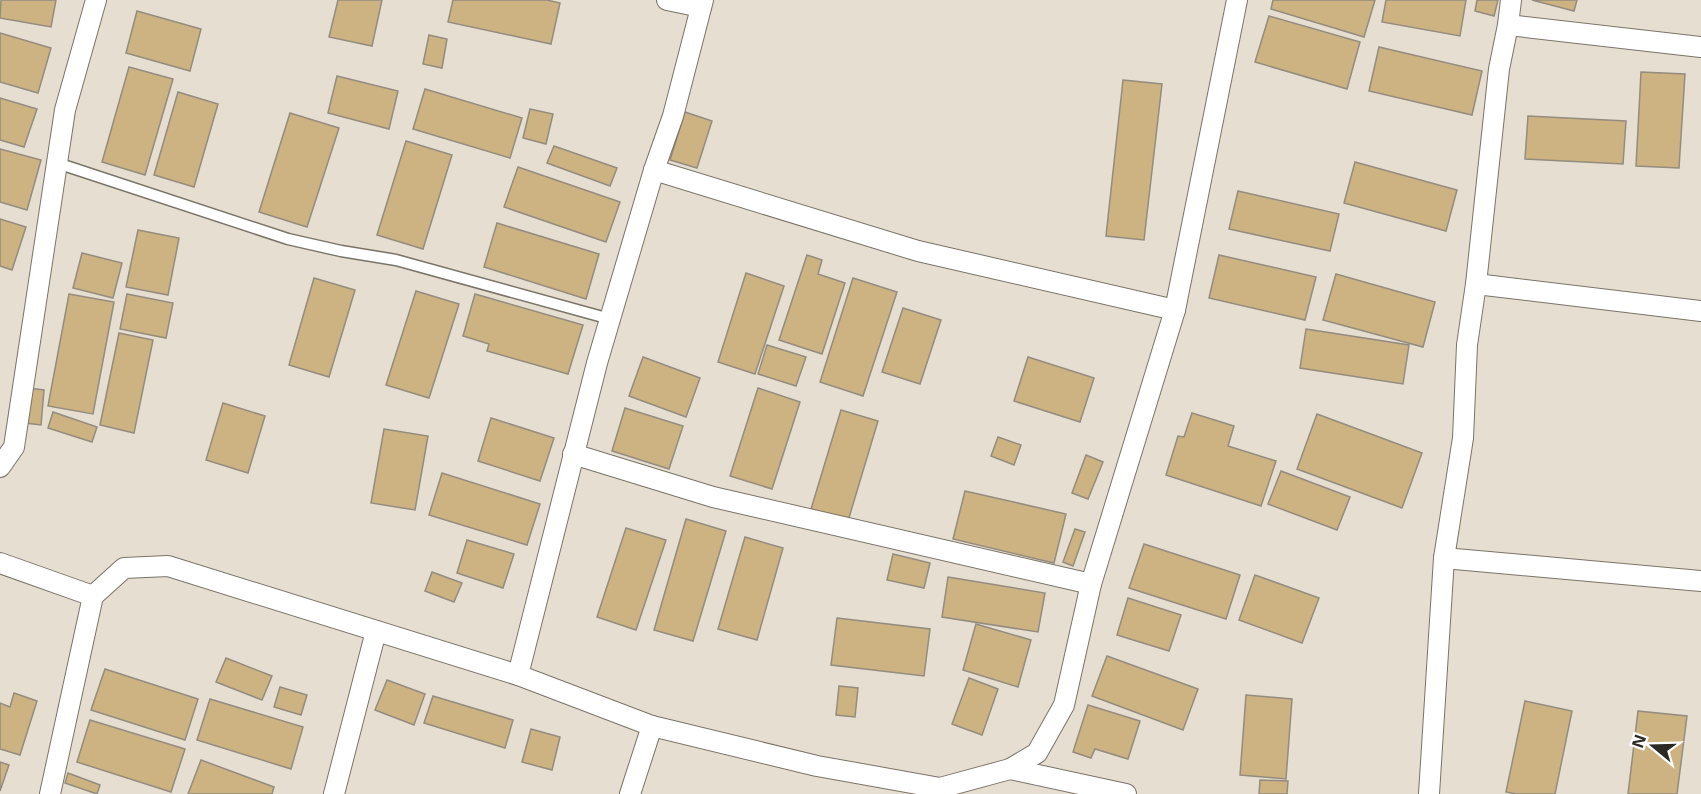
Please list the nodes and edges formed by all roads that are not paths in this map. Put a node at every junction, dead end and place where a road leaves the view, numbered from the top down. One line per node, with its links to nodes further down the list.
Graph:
1 (96, 0): 8 (street)
2 (667, 0): 5 (street)
3 (1237, 0): 11 (street)
4 (1511, 0): 6 (street)
5 (702, 4): 9 (street)
6 (1508, 25): 7 (street); 10 (street)
7 (1701, 47)
8 (57, 163): 13 (lane); 15 (street)
9 (654, 171): 11 (street); 13 (street)
10 (1476, 284): 12 (street); 16 (street)
11 (1175, 310): 19 (street)
12 (1701, 311)
13 (610, 319): 14 (street)
14 (573, 454): 19 (street); 22 (street)
15 (0, 467)
16 (1444, 558): 18 (street); 30 (street)
17 (0, 563): 20 (street)
18 (1701, 580)
19 (1091, 584): 24 (street)
20 (93, 596): 21 (street); 26 (street)
21 (376, 631): 22 (street); 27 (street)
22 (518, 675): 23 (street)
23 (652, 726): 25 (street); 28 (street)
24 (1010, 769): 25 (street); 29 (street)
25 (942, 791)
26 (50, 794)
27 (333, 794)
28 (630, 794)
29 (1126, 794)
30 (1429, 794)

